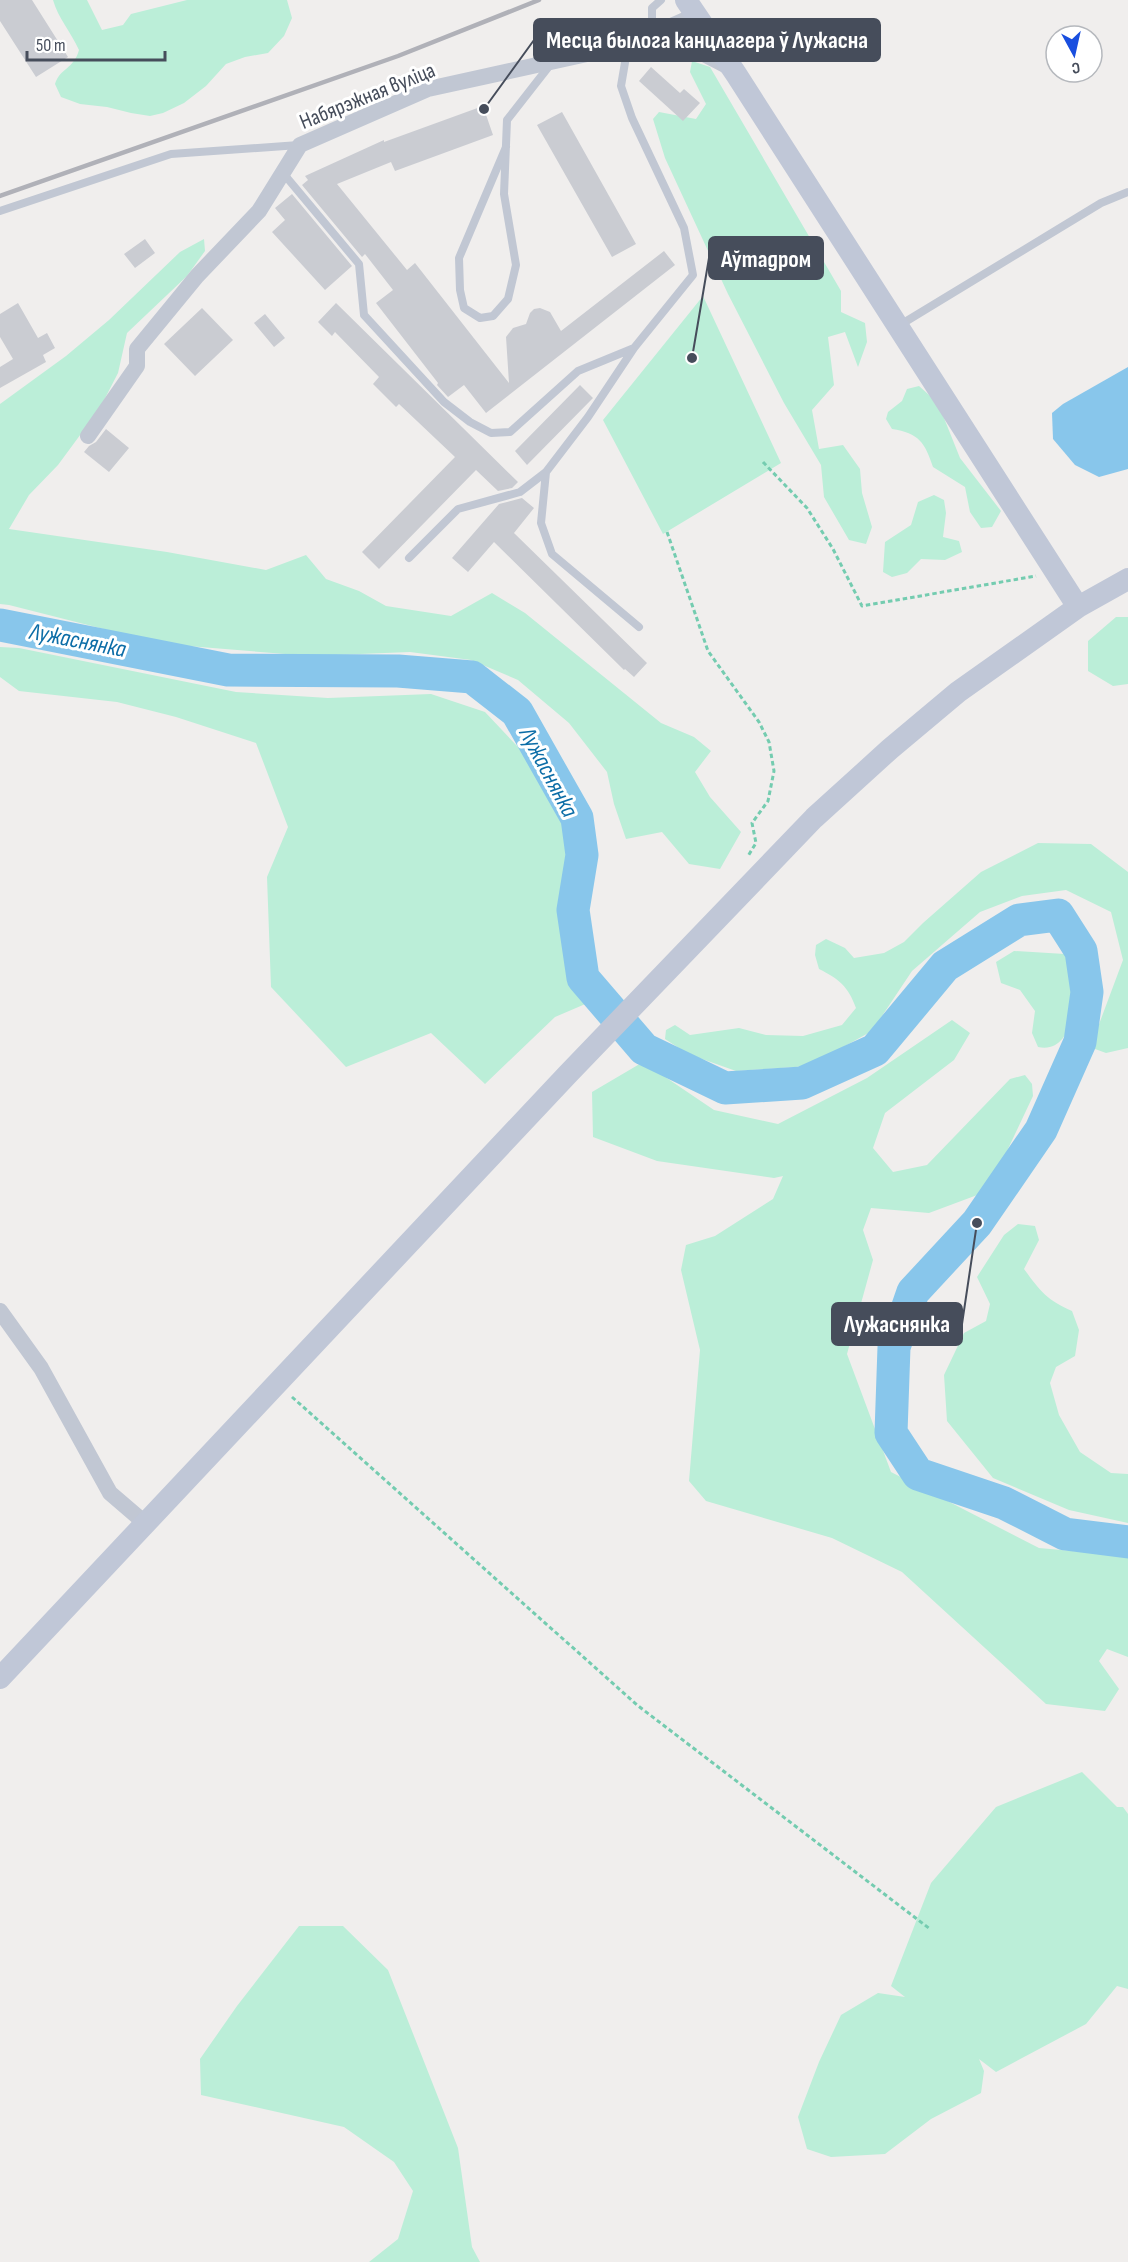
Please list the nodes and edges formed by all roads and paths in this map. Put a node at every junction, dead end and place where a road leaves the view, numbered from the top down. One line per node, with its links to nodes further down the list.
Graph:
1 (661, 0): 3 (lane)
2 (691, 8): 3 (street, Набярэжная вуліца); 6 (main road)
3 (656, 32): 4 (street, Набярэжная вуліца); 6 (lane)
4 (628, 45): 5 (street, Набярэжная вуліца); 13 (lane)
5 (552, 62): 7 (street, Набярэжная вуліца); 8 (lane)
6 (736, 74): 12 (main road)
7 (300, 145): 9 (street, Набярэжная вуліца); 11 (lane)
8 (506, 147): 8 (lane)
9 (283, 173): 13 (lane); 14 (street, Набярэжная вуліца)
10 (1128, 192): 12 (lane)
11 (0, 211)
12 (897, 327): 19 (main road)
13 (634, 348): 16 (lane)
14 (88, 436)
15 (763, 462): 19 (path)
16 (546, 472): 18 (lane); 22 (lane)
17 (667, 532): 23 (path)
18 (409, 558)
19 (1053, 566): 21 (main road)
20 (1128, 579): 21 (main road)
21 (1078, 607): 25 (main road)
22 (639, 627)
23 (741, 864)
24 (0, 1311): 26 (street)
25 (277, 1384): 26 (main road); 28 (path)
26 (145, 1523): 27 (main road)
27 (0, 1678)
28 (930, 1929)

